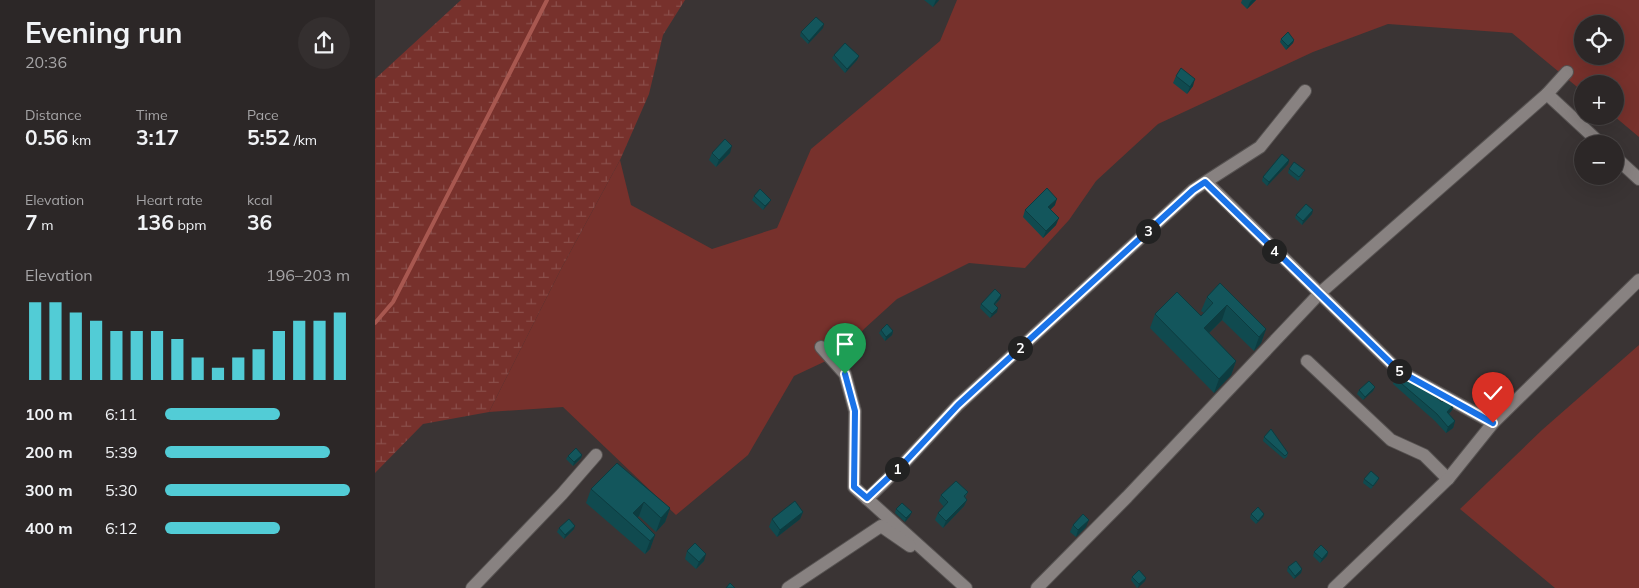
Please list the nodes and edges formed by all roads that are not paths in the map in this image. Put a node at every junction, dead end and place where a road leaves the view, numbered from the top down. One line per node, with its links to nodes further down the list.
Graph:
1 (1567, 72): 3 (street)
2 (1305, 91): 7 (street)
3 (1547, 94): 4 (street); 9 (street)
4 (1591, 135)
5 (1624, 165): 6 (street)
6 (1639, 179)
7 (1205, 182): 9 (street); 15 (street)
8 (1639, 280): 12 (street)
9 (1320, 293): 12 (street); 19 (street)
10 (821, 347): 15 (street)
11 (1307, 361): 14 (street)
12 (1493, 423): 14 (street)
13 (596, 455): 16 (street)
14 (1448, 479): 20 (street)
15 (867, 498): 18 (street)
16 (472, 588)
17 (788, 588): 18 (street)
18 (967, 588)
19 (1037, 588)
20 (1334, 588)

